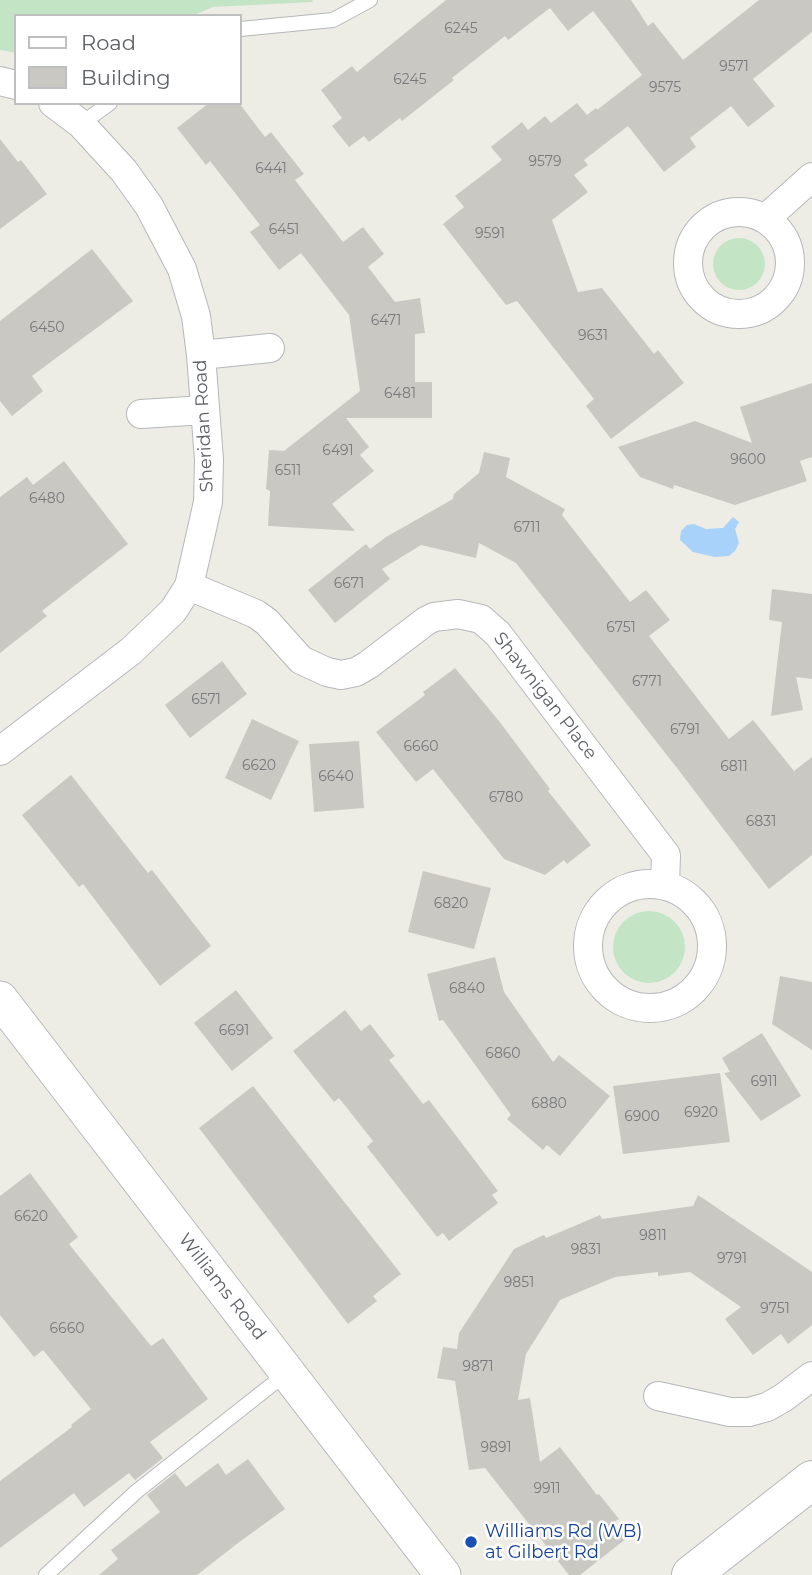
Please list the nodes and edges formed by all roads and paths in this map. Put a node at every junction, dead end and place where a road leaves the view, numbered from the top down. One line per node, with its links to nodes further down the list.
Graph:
1 (370, 0): 2 (lane)
2 (242, 29)
3 (56, 105): 5 (street, Sheridan Road)
4 (107, 105): 5 (lane)
5 (81, 124): 9 (street, Sheridan Road)
6 (812, 177): 7 (street)
7 (765, 219)
8 (270, 348): 9 (street)
9 (201, 355): 10 (street, Sheridan Road)
10 (205, 410): 11 (street); 12 (street, Sheridan Road)
11 (141, 414)
12 (189, 586): 13 (street, Sheridan Road); 14 (street, Shawnigan Place)
13 (0, 751)
14 (665, 885): 14 (street)
15 (0, 999): 16 (street, Williams Road)
16 (288, 1372): 20 (lane); 21 (street, Williams Road)
17 (812, 1376): 18 (street)
18 (658, 1396)
19 (812, 1480): 22 (main road)
20 (46, 1575)
21 (443, 1575)
22 (691, 1575)

